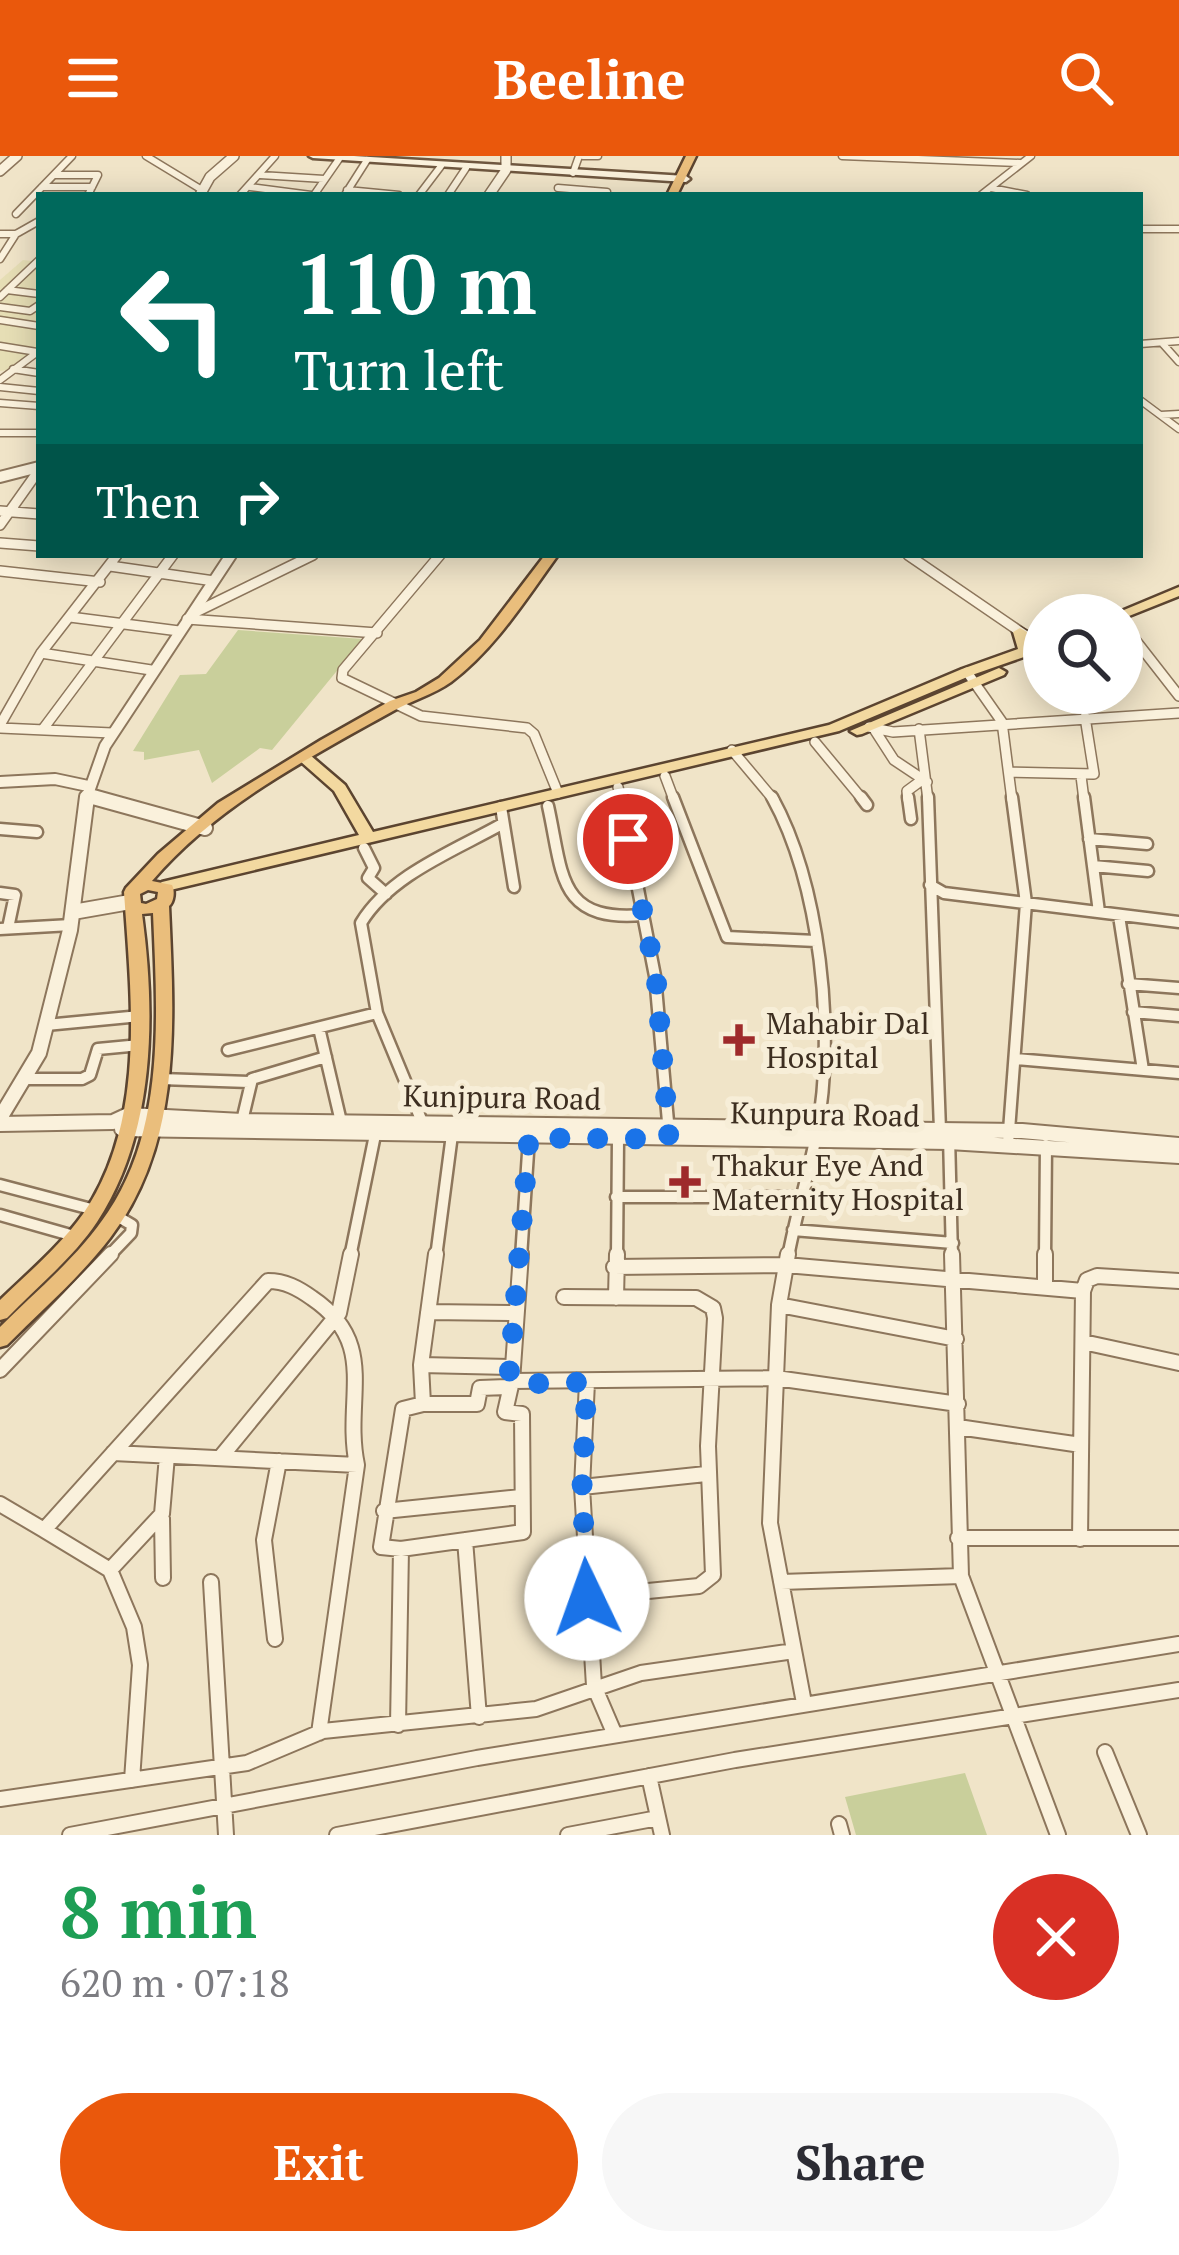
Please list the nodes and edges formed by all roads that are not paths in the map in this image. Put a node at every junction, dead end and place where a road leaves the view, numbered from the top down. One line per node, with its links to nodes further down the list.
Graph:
1 (16, 156): 23 (street)
2 (56, 156): 13 (street)
3 (146, 156): 21 (street)
4 (184, 156): 21 (street)
5 (233, 156): 37 (street)
6 (275, 156): 27 (street)
7 (314, 156): 16 (main road)
8 (506, 156): 22 (street)
9 (581, 156): 10 (street); 24 (street)
10 (598, 156)
11 (694, 156): 29 (highway)
12 (842, 156): 14 (street)
13 (71, 157): 25 (street)
14 (898, 157): 17 (street)
15 (1025, 158): 17 (street); 33 (street)
16 (339, 159): 18 (main road); 28 (street)
17 (971, 159)
18 (367, 160): 19 (main road); 41 (street)
19 (441, 166): 20 (main road); 42 (street)
20 (466, 167): 22 (main road); 43 (street)
21 (170, 170): 37 (street)
22 (506, 170): 24 (main road); 44 (street)
23 (0, 171)
24 (573, 173): 26 (main road)
25 (54, 175): 30 (street); 34 (street)
26 (620, 175): 29 (main road); 46 (street)
27 (260, 176): 28 (street); 31 (street)
28 (324, 179): 40 (street)
29 (684, 179): 47 (highway)
30 (42, 187): 34 (street); 36 (street)
31 (250, 187): 38 (street); 39 (street)
32 (558, 188): 45 (street)
33 (991, 188): 48 (street); 49 (street)
34 (90, 191)
35 (36, 192): 50 (street)
36 (36, 192)
37 (201, 192)
38 (244, 192)
39 (289, 192)
40 (314, 192)
41 (346, 192)
42 (421, 192)
43 (450, 192)
44 (491, 192)
45 (590, 192)
46 (607, 192)
47 (677, 192)
48 (986, 192)
49 (1012, 192)
50 (26, 201): 51 (street); 52 (street)
51 (36, 201)
52 (36, 218)
53 (36, 219): 56 (street)
54 (1179, 229): 55 (street)
55 (1143, 230)
56 (6, 233): 57 (street)
57 (2, 253)
58 (36, 263): 59 (street)
59 (22, 275): 60 (street); 61 (street)
60 (36, 277)
61 (4, 293): 62 (street)
62 (36, 294)
63 (0, 307): 64 (street)
64 (36, 307)
65 (0, 320): 66 (street)
66 (36, 326)
67 (1179, 341): 68 (street)
68 (1162, 343): 69 (street); 74 (street)
69 (1143, 344)
70 (1, 347): 71 (street)
71 (36, 351)
72 (36, 352): 75 (street)
73 (0, 359): 75 (street)
74 (1179, 362)
75 (17, 366): 76 (street); 77 (street)
76 (36, 372)
77 (0, 384): 78 (street)
78 (36, 390)
79 (1143, 402): 83 (street)
80 (0, 403): 81 (street)
81 (36, 406)
82 (1179, 414): 83 (street)
83 (1161, 415): 84 (street)
84 (1179, 429)
85 (0, 433): 86 (street)
86 (36, 434)
87 (36, 470): 89 (street)
88 (36, 473): 90 (street)
89 (0, 476)
90 (5, 511): 91 (street); 92 (street)
91 (36, 514)
92 (0, 525)
93 (0, 543): 94 (street)
94 (36, 546)
95 (115, 558): 103 (street)
96 (170, 558): 105 (street)
97 (229, 558): 106 (street)
98 (307, 558): 110 (street)
99 (438, 558): 115 (street)
100 (539, 558): 124 (highway)
101 (550, 558): 124 (highway)
102 (912, 558): 114 (street)
103 (110, 566): 105 (street); 107 (street)
104 (0, 571): 107 (street)
105 (158, 573): 106 (street); 112 (street)
106 (214, 581): 110 (street)
107 (100, 582): 111 (street)
108 (1179, 594): 109 (main road)
109 (1143, 610)
110 (190, 616): 113 (street); 115 (street)
111 (70, 617): 112 (street); 118 (street)
112 (120, 624): 113 (street); 120 (street)
113 (179, 631): 121 (street)
114 (1020, 632): 116 (main road)
115 (377, 633): 124 (street)
116 (1023, 635)
117 (1143, 649): 123 (street)
118 (41, 653): 120 (street); 128 (street)
119 (1023, 656): 122 (main road)
120 (92, 660): 121 (street); 130 (street)
121 (151, 670): 132 (street)
122 (970, 677): 127 (street); 129 (main road); 134 (main road)
123 (1179, 696)
124 (395, 704): 136 (highway); 145 (street)
125 (1179, 713): 126 (street)
126 (1084, 717): 127 (street); 140 (street)
127 (1003, 722): 131 (street); 138 (street)
128 (0, 726): 130 (street)
129 (871, 728): 131 (street); 133 (main road); 141 (street)
130 (43, 729): 132 (street)
131 (919, 729): 141 (street)
132 (112, 734): 144 (street)
133 (815, 742): 134 (main road); 146 (street)
134 (778, 744): 135 (main road)
135 (735, 754): 137 (main road); 171 (street)
136 (305, 758): 149 (highway); 154 (main road)
137 (688, 765): 139 (main road); 145 (main road)
138 (1009, 772): 140 (street); 164 (street)
139 (665, 776): 143 (main road); 171 (street)
140 (1081, 776): 152 (street)
141 (924, 781): 148 (street); 159 (street)
142 (0, 782): 144 (street)
143 (619, 787): 145 (main road); 166 (street)
144 (88, 791): 149 (street); 168 (street)
145 (553, 799): 147 (main road); 166 (street)
146 (867, 805)
147 (501, 816): 154 (main road); 160 (street); 162 (street)
148 (911, 819)
149 (202, 826): 163 (highway)
150 (0, 829): 151 (street)
151 (37, 832)
152 (1089, 839): 153 (street); 156 (street)
153 (1120, 842): 155 (street); 157 (street)
154 (366, 844): 162 (street); 163 (main road)
155 (1148, 844)
156 (1093, 866): 157 (street); 165 (street)
157 (1125, 869): 158 (street)
158 (1148, 871)
159 (930, 885): 164 (street); 199 (street)
160 (514, 887)
161 (0, 893): 170 (street)
162 (386, 894): 175 (street)
163 (149, 895): 168 (street); 176 (highway); 186 (highway)
164 (1026, 903): 165 (street); 183 (street)
165 (1099, 913): 167 (street)
166 (642, 915): 197 (street)
167 (1119, 916): 169 (street); 172 (street)
168 (72, 918): 170 (street); 178 (street)
169 (1179, 922)
170 (4, 928)
171 (816, 941): 198 (street)
172 (1128, 984): 173 (street); 174 (street)
173 (1179, 988)
174 (1132, 1012): 177 (street); 184 (street)
175 (377, 1013): 179 (street); 195 (street)
176 (143, 1016): 178 (street); 180 (highway)
177 (1179, 1016)
178 (46, 1025): 188 (street)
179 (319, 1028): 181 (street); 182 (street)
180 (140, 1045): 188 (street); 191 (highway)
181 (228, 1050)
182 (326, 1057): 187 (street); 193 (street)
183 (1015, 1059): 184 (street); 200 (street)
184 (1143, 1070): 185 (street)
185 (1179, 1073)
186 (161, 1079): 187 (street); 192 (highway)
187 (249, 1082): 190 (street)
188 (13, 1088): 189 (street)
189 (0, 1121): 191 (street, Kunpura Road)
190 (242, 1121): 192 (street); 193 (street)
191 (122, 1122): 192 (street, Kunpura Road); 209 (highway)
192 (151, 1125): 193 (street, Kunpura Road); 209 (highway)
193 (343, 1129): 194 (street, Kunpura Road)
194 (376, 1129): 195 (street, Kunpura Road); 225 (street)
195 (425, 1130): 196 (street, Kunpura Road)
196 (452, 1130): 197 (street, Kunjpura Road); 201 (street, Kunpura Road); 224 (street)
197 (669, 1133): 198 (street, Kunpura Road); 202 (street, Kunpura Road)
198 (816, 1134): 199 (street, Kunpura Road); 208 (street)
199 (946, 1134): 200 (street, Kunpura Road); 213 (street)
200 (1008, 1137): 203 (street); 204 (street, Kunpura Road)
201 (529, 1138): 202 (street, Kunpura Road); 226 (street)
202 (618, 1138): 207 (street)
203 (1179, 1144)
204 (1046, 1145): 205 (street, Kunpura Road); 218 (street)
205 (1179, 1156)
206 (0, 1185): 209 (street)
207 (616, 1197): 208 (street); 215 (street)
208 (800, 1197): 211 (street)
209 (105, 1213): 212 (highway); 227 (highway); 232 (street)
210 (0, 1215): 212 (street)
211 (793, 1230): 213 (street); 214 (street)
212 (74, 1236): 223 (highway)
213 (952, 1243): 217 (street)
214 (786, 1264): 215 (street); 217 (street); 222 (street)
215 (614, 1268): 221 (street)
216 (1179, 1281): 219 (street)
217 (956, 1283): 218 (street); 228 (street)
218 (1045, 1286): 219 (street)
219 (1083, 1291): 229 (street)
220 (564, 1297): 221 (street)
221 (616, 1298): 235 (street)
222 (779, 1305): 228 (street); 233 (street)
223 (0, 1312)
224 (428, 1312): 226 (street); 231 (street)
225 (339, 1313): 241 (street); 243 (street); 245 (street)
226 (514, 1313): 234 (street)
227 (0, 1339)
228 (956, 1339): 238 (street)
229 (1083, 1342): 230 (street); 240 (street)
230 (1179, 1363)
231 (421, 1365): 234 (street); 237 (street)
232 (2, 1366)
233 (776, 1378): 235 (street); 238 (street); 262 (street)
234 (509, 1379): 236 (street); 237 (street); 248 (street)
235 (707, 1380): 236 (street); 246 (street)
236 (587, 1382): 247 (street)
237 (423, 1404): 250 (street)
238 (958, 1405): 239 (street)
239 (958, 1426): 240 (street); 253 (street)
240 (1081, 1445): 255 (street)
241 (113, 1454): 242 (street); 252 (street)
242 (166, 1456): 243 (street); 251 (street)
243 (220, 1458): 244 (street)
244 (279, 1461): 245 (street); 264 (street)
245 (357, 1465): 274 (street)
246 (706, 1474): 247 (street); 263 (street)
247 (582, 1487): 263 (street)
248 (521, 1497): 250 (street); 256 (street)
249 (0, 1504): 252 (street)
250 (383, 1510): 257 (street)
251 (162, 1514): 258 (street); 260 (street)
252 (44, 1530): 258 (street)
253 (958, 1538): 255 (street); 259 (street)
254 (1179, 1538): 255 (street)
255 (1080, 1539)
256 (465, 1540): 257 (street); 272 (street)
257 (401, 1549): 273 (street)
258 (110, 1570): 279 (street)
259 (961, 1576): 262 (street); 267 (street)
260 (163, 1578)
261 (212, 1582): 277 (street)
262 (781, 1582): 266 (street)
263 (587, 1598): 268 (street)
264 (275, 1639)
265 (1179, 1644): 267 (street)
266 (794, 1651): 268 (street); 270 (street)
267 (993, 1671): 270 (street); 271 (street)
268 (594, 1686): 272 (street); 275 (street)
269 (1179, 1690): 271 (street)
270 (804, 1703): 275 (street)
271 (1014, 1716): 278 (street); 287 (street)
272 (479, 1717): 273 (street)
273 (398, 1724): 274 (street)
274 (319, 1733): 277 (street)
275 (615, 1735): 281 (street)
276 (1106, 1752): 288 (street)
277 (225, 1765): 279 (street); 281 (street)
278 (649, 1776): 282 (street); 285 (street)
279 (132, 1780): 280 (street)
280 (0, 1798)
281 (224, 1806): 283 (street); 284 (street)
282 (660, 1826): 286 (street)
283 (70, 1835)
284 (226, 1835)
285 (337, 1835)
286 (568, 1835)
287 (1058, 1835)
288 (1139, 1835)

